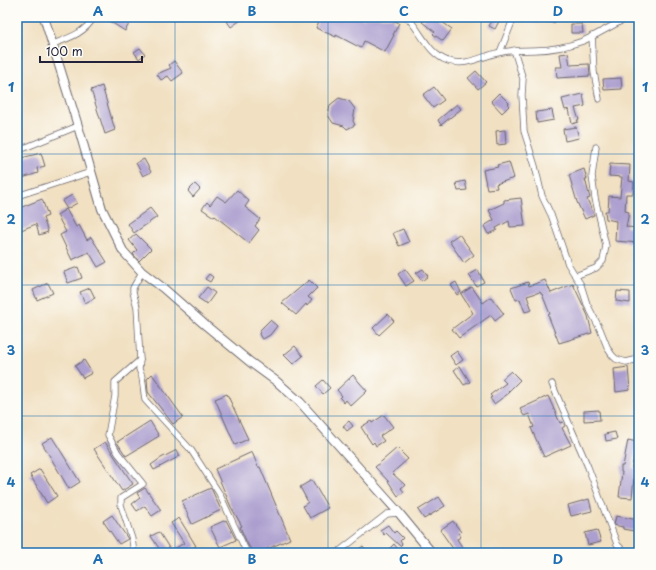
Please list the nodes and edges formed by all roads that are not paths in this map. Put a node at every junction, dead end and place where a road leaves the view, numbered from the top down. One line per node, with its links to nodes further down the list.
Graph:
1 (44, 17): 7 (main road)
2 (94, 17): 7 (street)
3 (514, 17): 9 (street)
4 (629, 17): 6 (street)
5 (409, 18): 9 (street)
6 (592, 36): 8 (street); 10 (street)
7 (53, 44): 11 (main road)
8 (514, 50): 9 (street); 17 (street)
9 (500, 52)
10 (599, 99)
11 (78, 126): 13 (street); 14 (main road)
12 (596, 147): 17 (street)
13 (17, 151)
14 (91, 172): 15 (street); 16 (main road)
15 (17, 196)
16 (142, 272): 19 (street); 21 (main road)
17 (575, 276): 18 (street)
18 (639, 359)
19 (140, 360): 22 (street); 23 (street)
20 (552, 384): 26 (street)
21 (399, 513): 24 (street); 25 (main road)
22 (134, 553)
23 (247, 553)
24 (338, 553)
25 (432, 553)
26 (625, 553)

